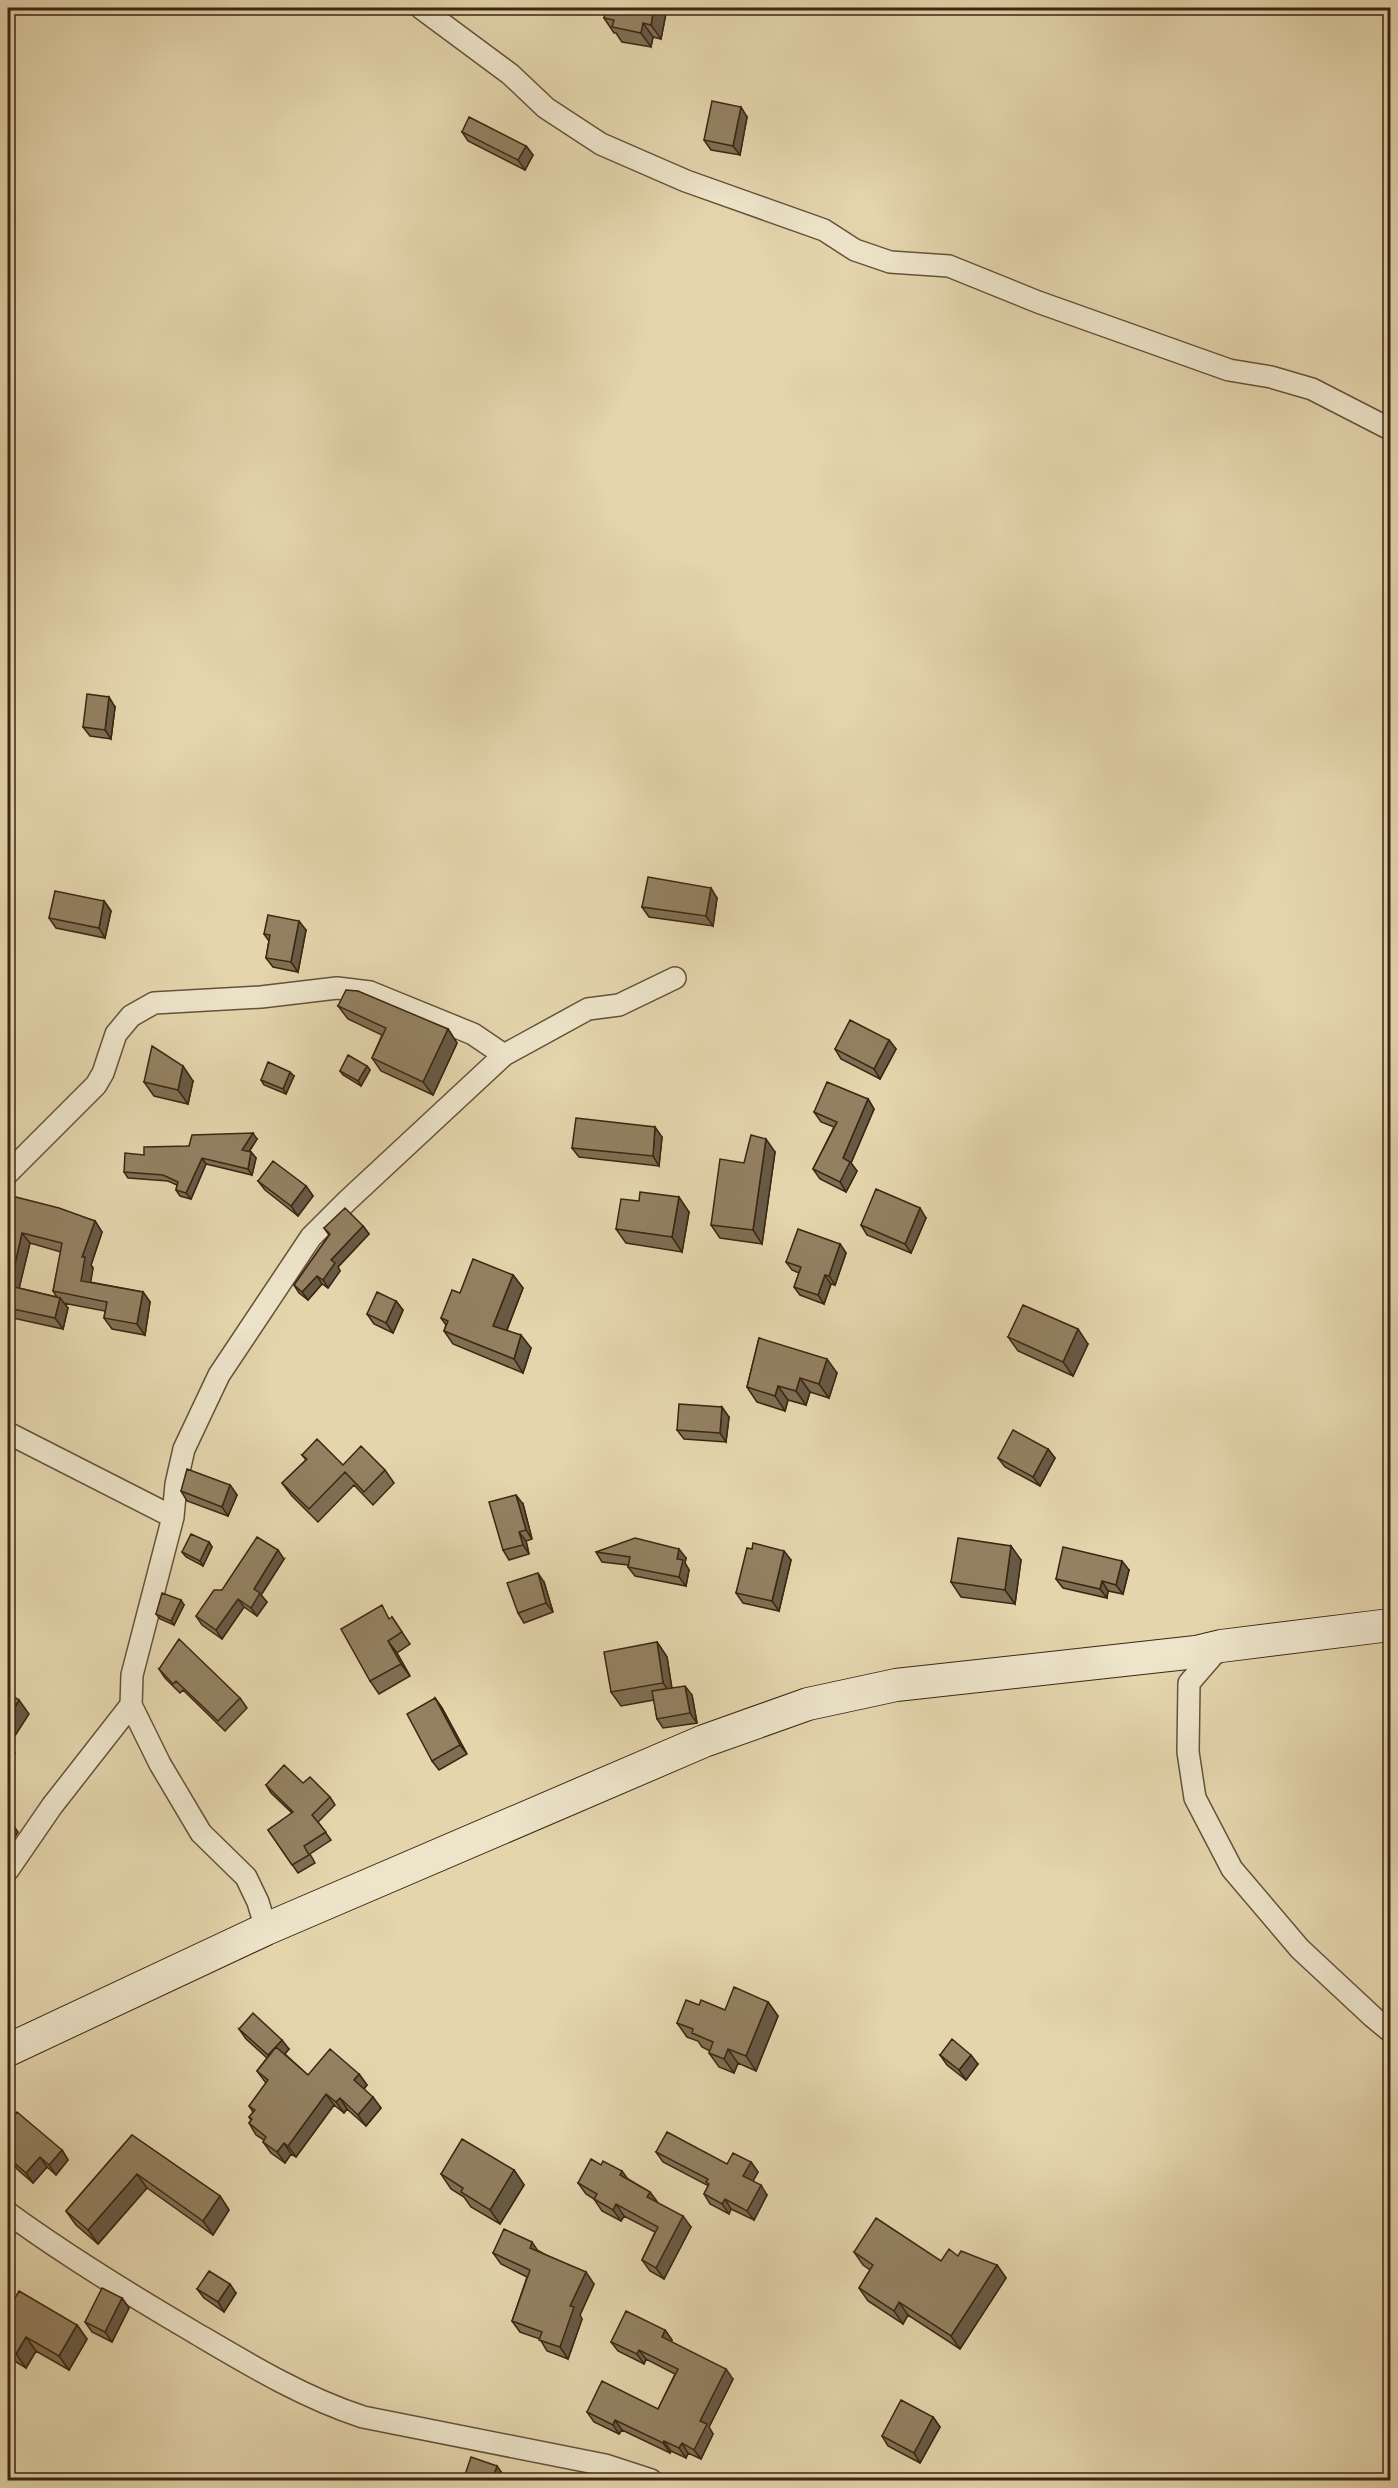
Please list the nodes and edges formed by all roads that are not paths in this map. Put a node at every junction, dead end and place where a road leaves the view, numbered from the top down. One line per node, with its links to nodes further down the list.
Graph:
1 (421, 8): 2 (street)
2 (1390, 429)
3 (675, 978): 4 (street)
4 (504, 1055): 5 (street); 7 (street)
5 (8, 1173)
6 (8, 1433): 7 (street)
7 (173, 1517): 10 (street)
8 (1390, 1625): 9 (street)
9 (1221, 1646): 12 (street); 13 (street)
10 (131, 1705): 11 (street); 12 (street)
11 (8, 1870)
12 (266, 1929): 14 (street)
13 (1390, 2031)
14 (8, 2050)
15 (8, 2213): 16 (street)
16 (651, 2481)

